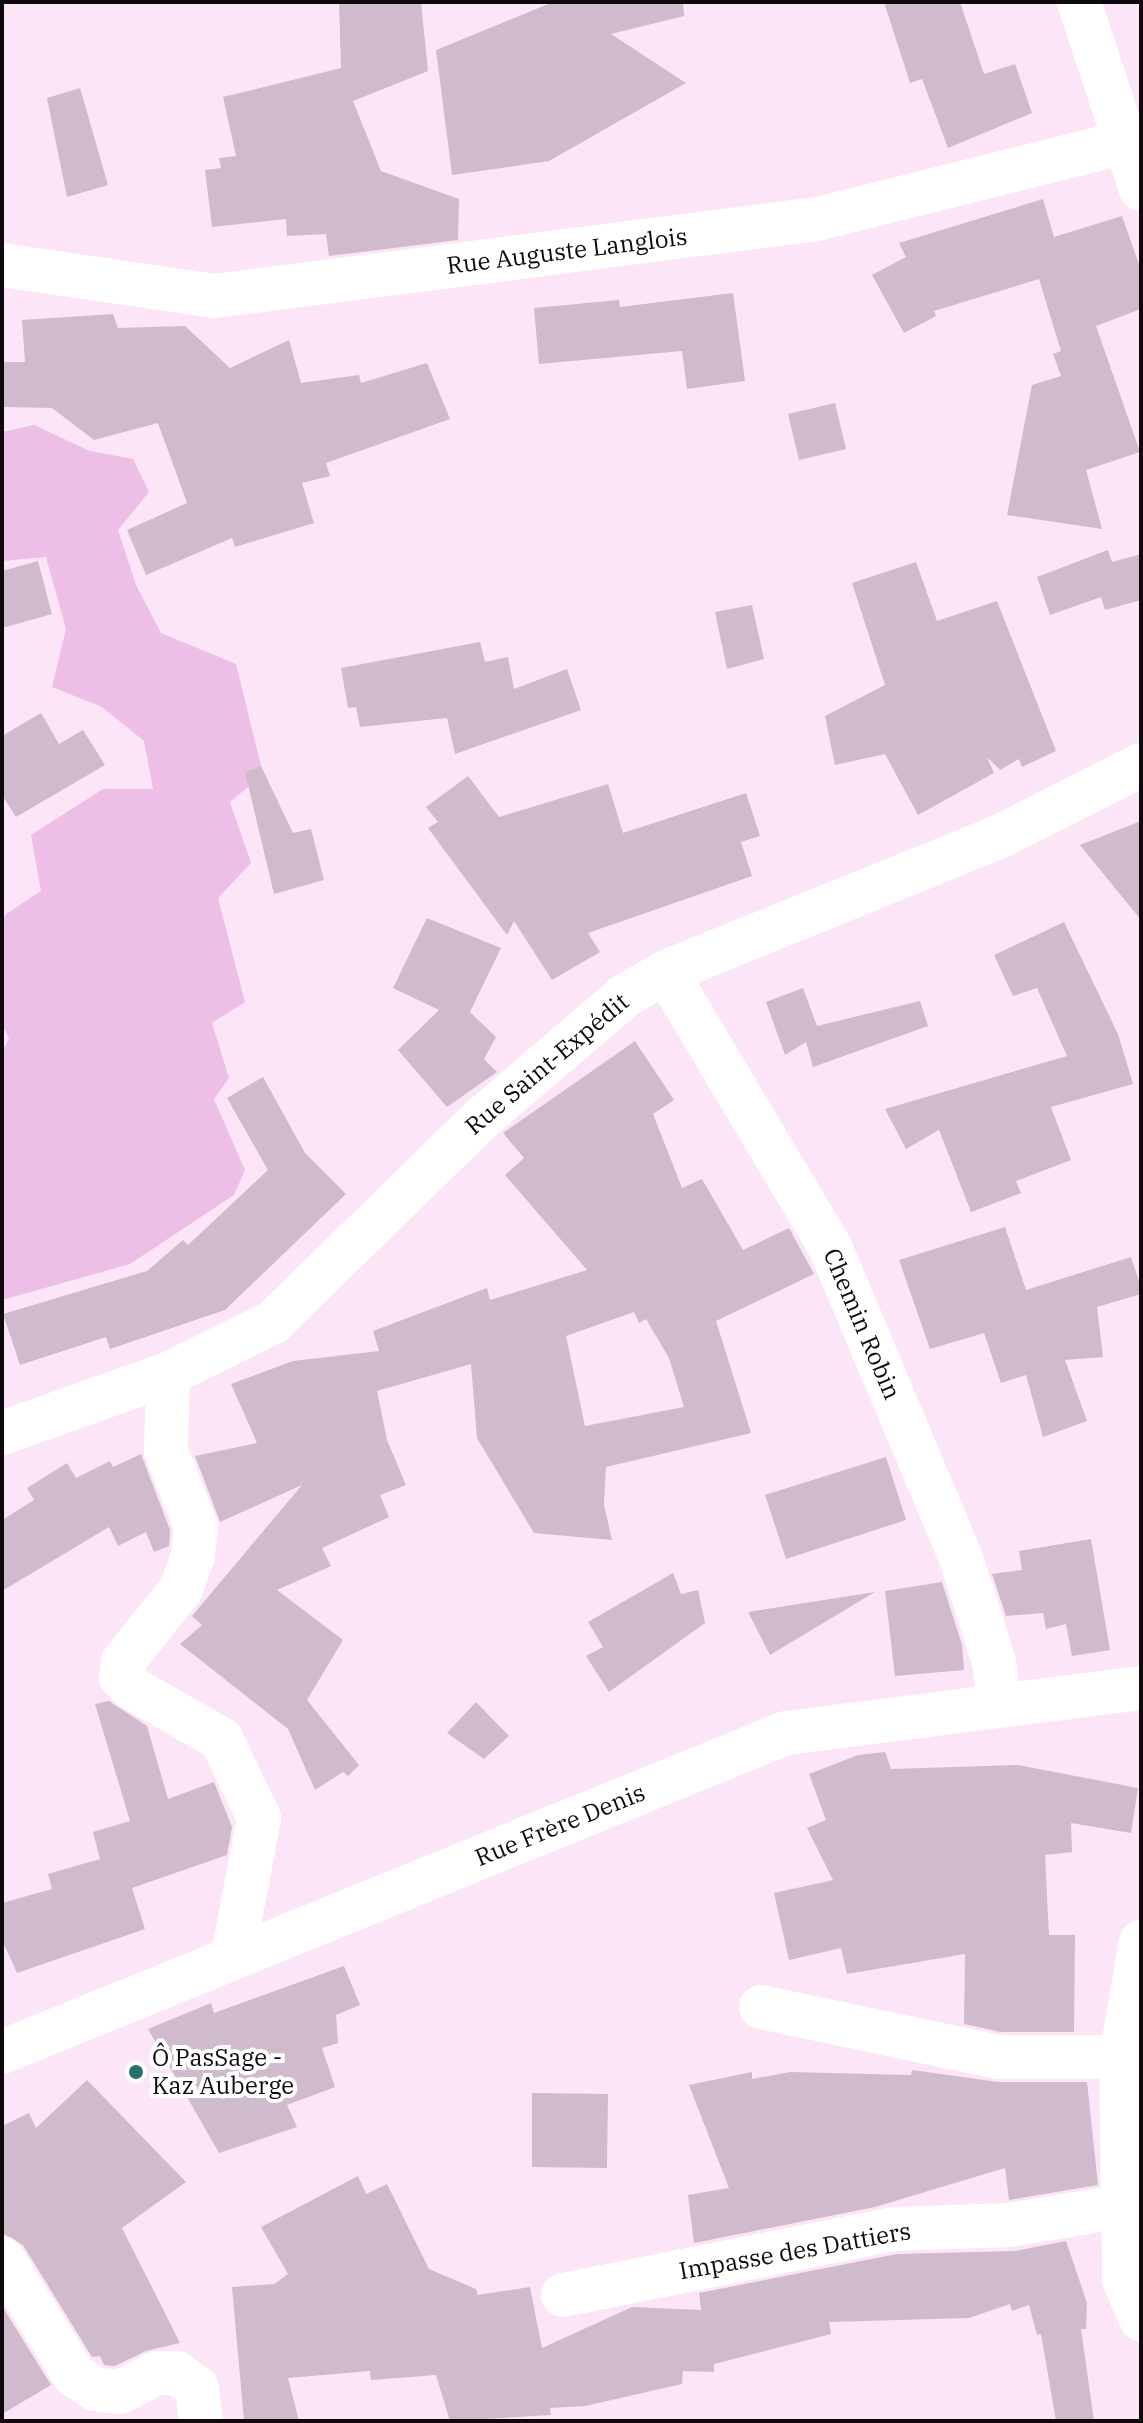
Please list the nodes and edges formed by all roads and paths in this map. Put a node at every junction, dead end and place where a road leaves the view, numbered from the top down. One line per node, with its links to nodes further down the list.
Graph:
1 (1079, 2): 2 (street)
2 (1125, 142): 3 (street); 4 (street, Rue Auguste Langlois)
3 (1141, 189)
4 (2, 265)
5 (1141, 765): 6 (street, Rue Saint-Expédit)
6 (666, 972): 7 (street, Rue Saint-Expédit); 10 (street, Chemin Robin)
7 (168, 1374): 8 (street, Rue Saint-Expédit); 12 (street)
8 (2, 1433)
9 (1141, 1688): 10 (street, Rue Frère Denis)
10 (999, 1703): 12 (street, Rue Frère Denis)
11 (1141, 1942): 15 (street)
12 (233, 1956): 14 (street, Rue Frère Denis)
13 (761, 2007): 15 (street)
14 (2, 2052)
15 (1121, 2057): 16 (street)
16 (1123, 2206): 18 (street, Impasse des Dattiers); 19 (street)
17 (2, 2258): 20 (street)
18 (563, 2295)
19 (1141, 2319)
20 (201, 2421)

